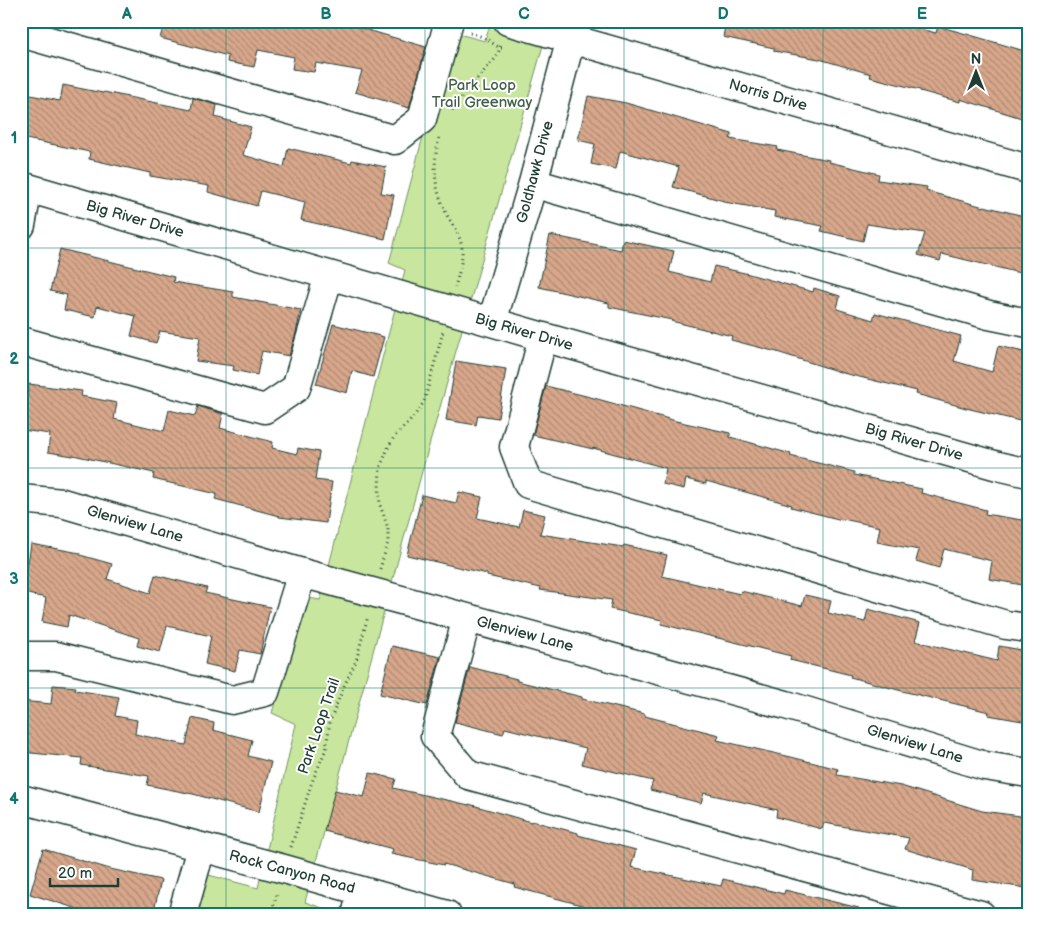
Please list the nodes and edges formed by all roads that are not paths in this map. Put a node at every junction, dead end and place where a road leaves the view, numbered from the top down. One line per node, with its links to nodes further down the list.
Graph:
1 (449, 21): 4 (street)
2 (506, 29): 3 (street, Norris Drive)
3 (573, 30): 5 (street, Norris Drive); 6 (street, Goldhawk Drive)
4 (21, 33)
5 (1028, 169)
6 (533, 183): 10 (street, Goldhawk Drive); 11 (street)
7 (25, 187): 8 (street); 9 (street, Big River Drive)
8 (21, 224)
9 (329, 275): 10 (street, Big River Drive); 13 (street)
10 (492, 322): 12 (street, Big River Drive)
11 (1028, 323)
12 (543, 337): 14 (street, Big River Drive); 18 (street)
13 (21, 341)
14 (1028, 474)
15 (21, 499): 16 (street, Glenview Lane)
16 (302, 572): 17 (street, Glenview Lane); 19 (street)
17 (468, 618): 20 (street, Glenview Lane); 26 (street)
18 (1028, 628)
19 (21, 656)
20 (1028, 773)
21 (21, 799): 22 (street, Rock Canyon Road)
22 (201, 848): 23 (street, Rock Canyon Road); 24 (street)
23 (359, 903): 25 (street, Rock Canyon Road)
24 (182, 915)
25 (447, 915)
26 (981, 915)

